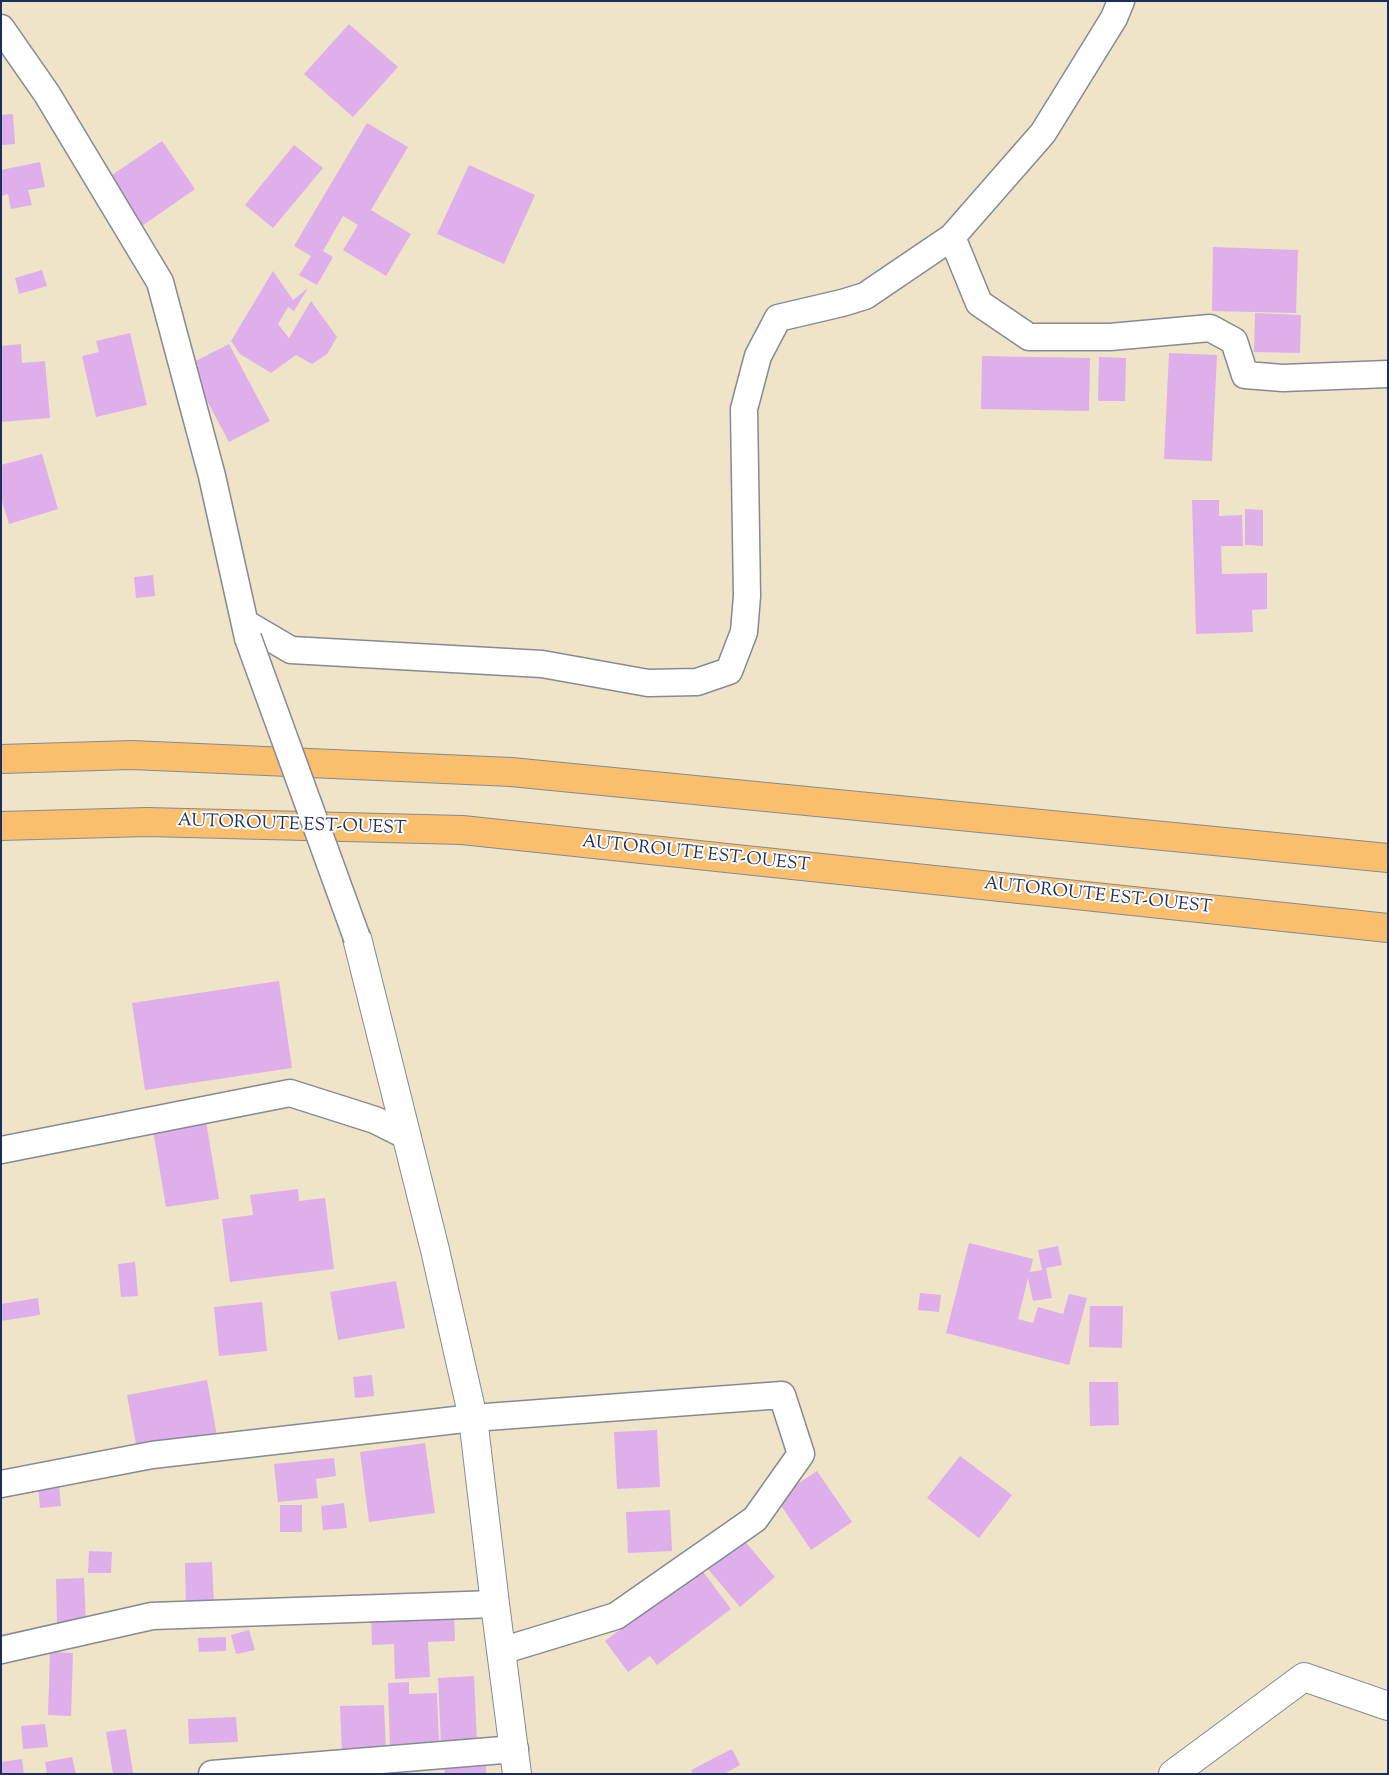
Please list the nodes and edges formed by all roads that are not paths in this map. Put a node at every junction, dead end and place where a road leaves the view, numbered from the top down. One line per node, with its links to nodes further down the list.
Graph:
1 (1121, 1): 3 (street)
2 (1, 28): 5 (street)
3 (952, 237): 4 (street); 5 (street)
4 (1388, 374)
5 (247, 630): 10 (street, bridge)
6 (1, 759): 8 (highway)
7 (1, 826): 9 (highway, AUTOROUTE EST-OUEST)
8 (1388, 858)
9 (1388, 928)
10 (357, 938): 11 (street)
11 (407, 1136): 12 (street); 13 (street)
12 (1, 1150)
13 (473, 1418): 14 (street); 15 (street); 17 (street)
14 (1, 1484)
15 (495, 1604): 16 (street); 17 (street)
16 (1, 1650)
17 (501, 1650): 19 (street)
18 (1388, 1706): 21 (street)
19 (516, 1761): 20 (street)
20 (212, 1774)
21 (1174, 1774)

